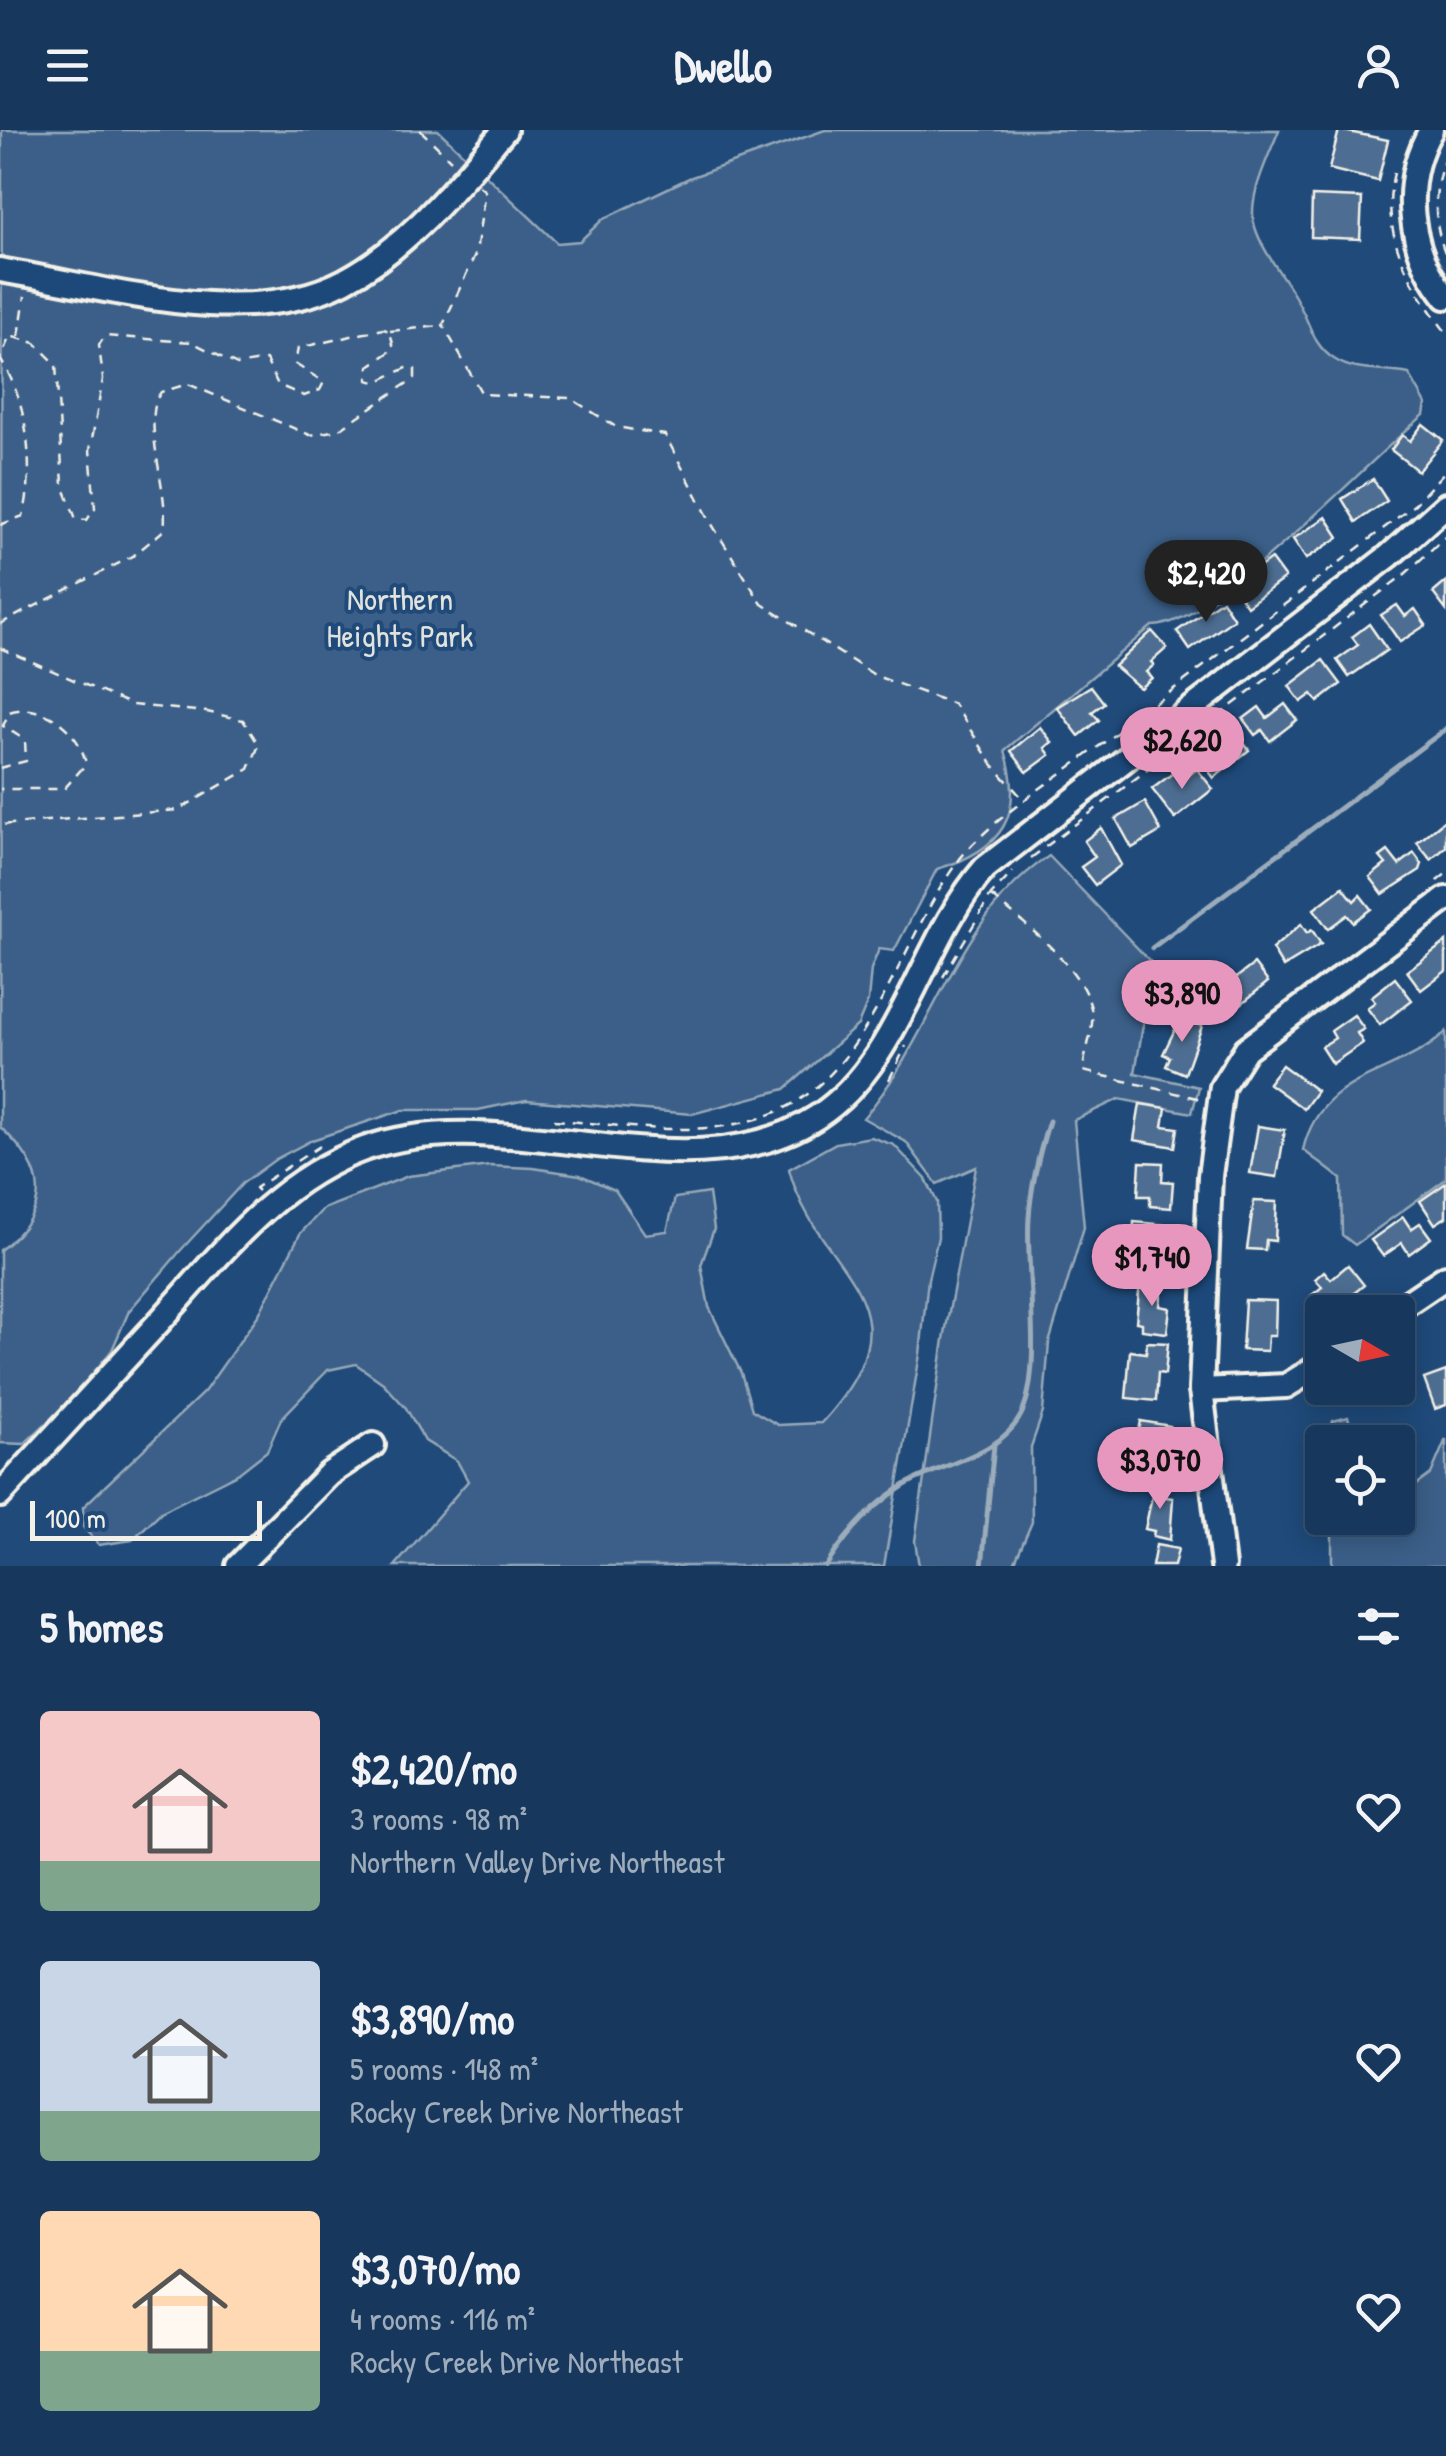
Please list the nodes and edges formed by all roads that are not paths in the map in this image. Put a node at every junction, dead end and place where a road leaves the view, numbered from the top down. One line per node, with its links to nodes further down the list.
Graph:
1 (505, 130): 3 (street)
2 (1431, 130): 4 (street)
3 (0, 270)
4 (1446, 296)
5 (1446, 506): 12 (street)
6 (1446, 899): 10 (street)
7 (1446, 1277): 8 (street)
8 (1415, 1298)
9 (1305, 1374): 10 (street)
10 (1201, 1390): 14 (street)
11 (374, 1445): 13 (street)
12 (0, 1495)
13 (238, 1566)
14 (1222, 1566)

